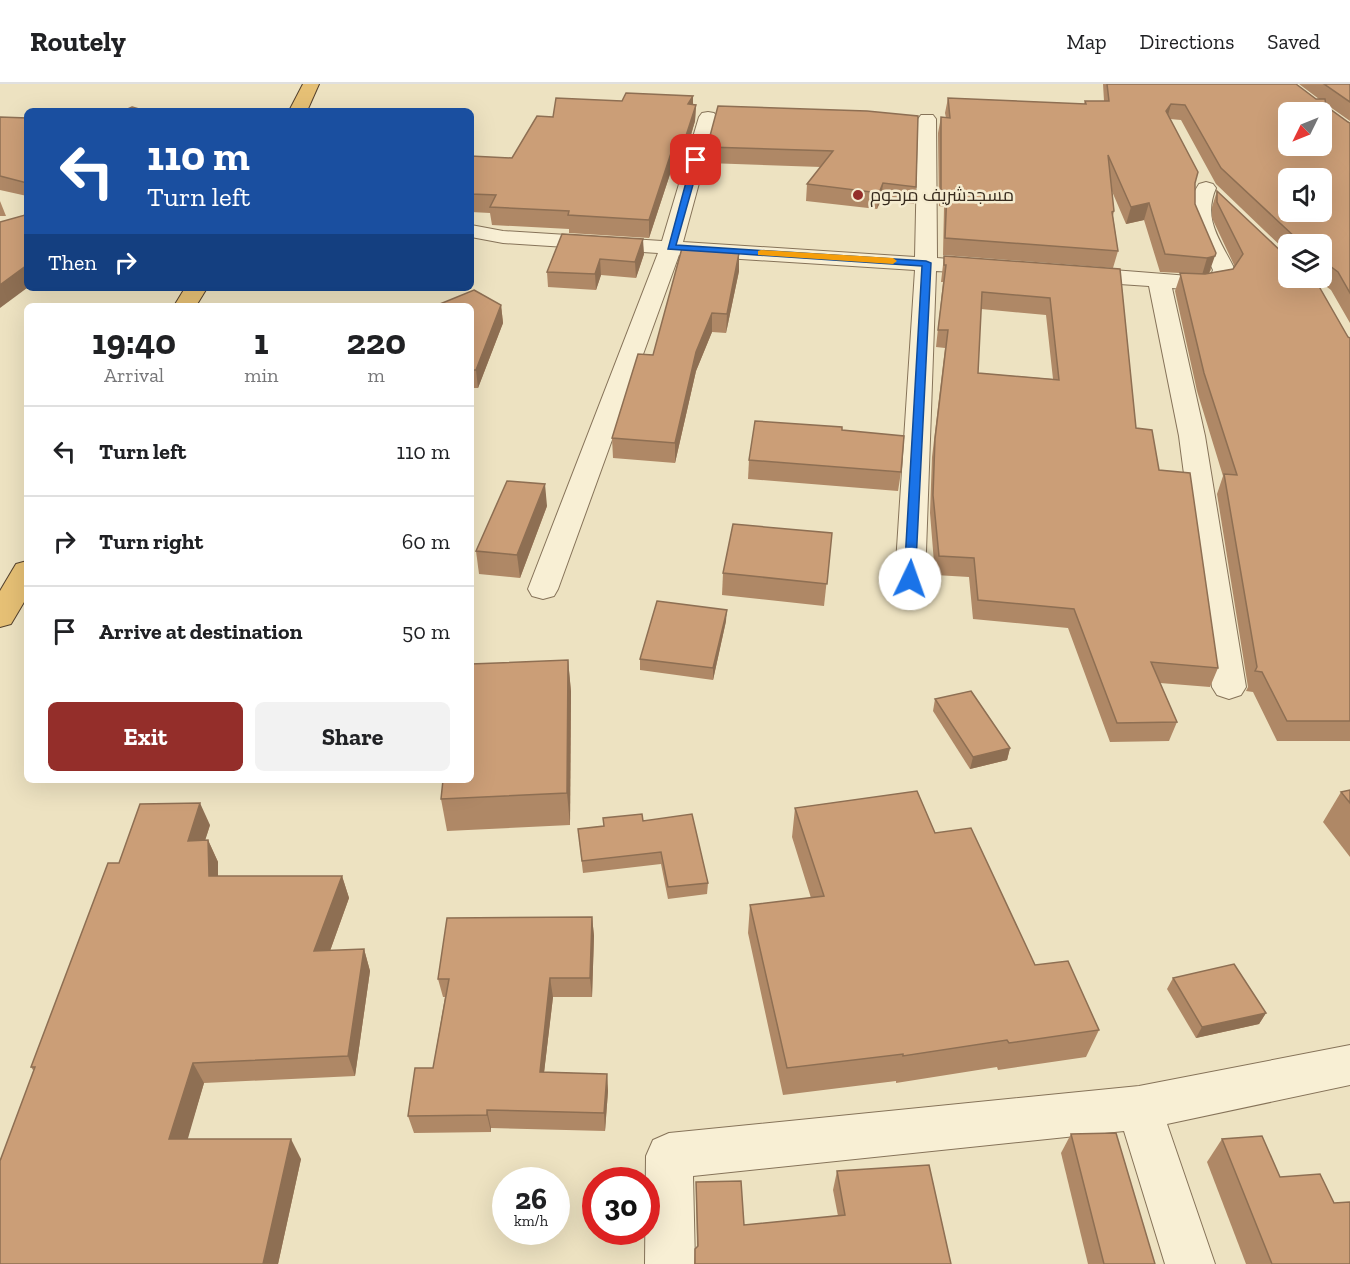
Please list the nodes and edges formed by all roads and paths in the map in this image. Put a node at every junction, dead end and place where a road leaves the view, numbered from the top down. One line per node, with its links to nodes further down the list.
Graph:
1 (311, 84): 2 (highway)
2 (299, 108)
3 (708, 117): 9 (street)
4 (927, 119): 10 (street)
5 (1195, 167): 6 (street)
6 (1206, 188): 7 (street); 13 (street)
7 (1223, 204)
8 (474, 232): 9 (street)
9 (671, 247): 10 (street); 16 (street)
10 (926, 263): 11 (street); 15 (street)
11 (1004, 269)
12 (1060, 273): 13 (street)
13 (1159, 281): 18 (street)
14 (24, 576): 17 (highway)
15 (910, 579)
16 (543, 589)
17 (0, 617)
18 (1229, 687)
19 (1350, 1065): 20 (street)
20 (1139, 1108): 21 (street); 22 (street)
21 (669, 1264)
22 (1190, 1264)

